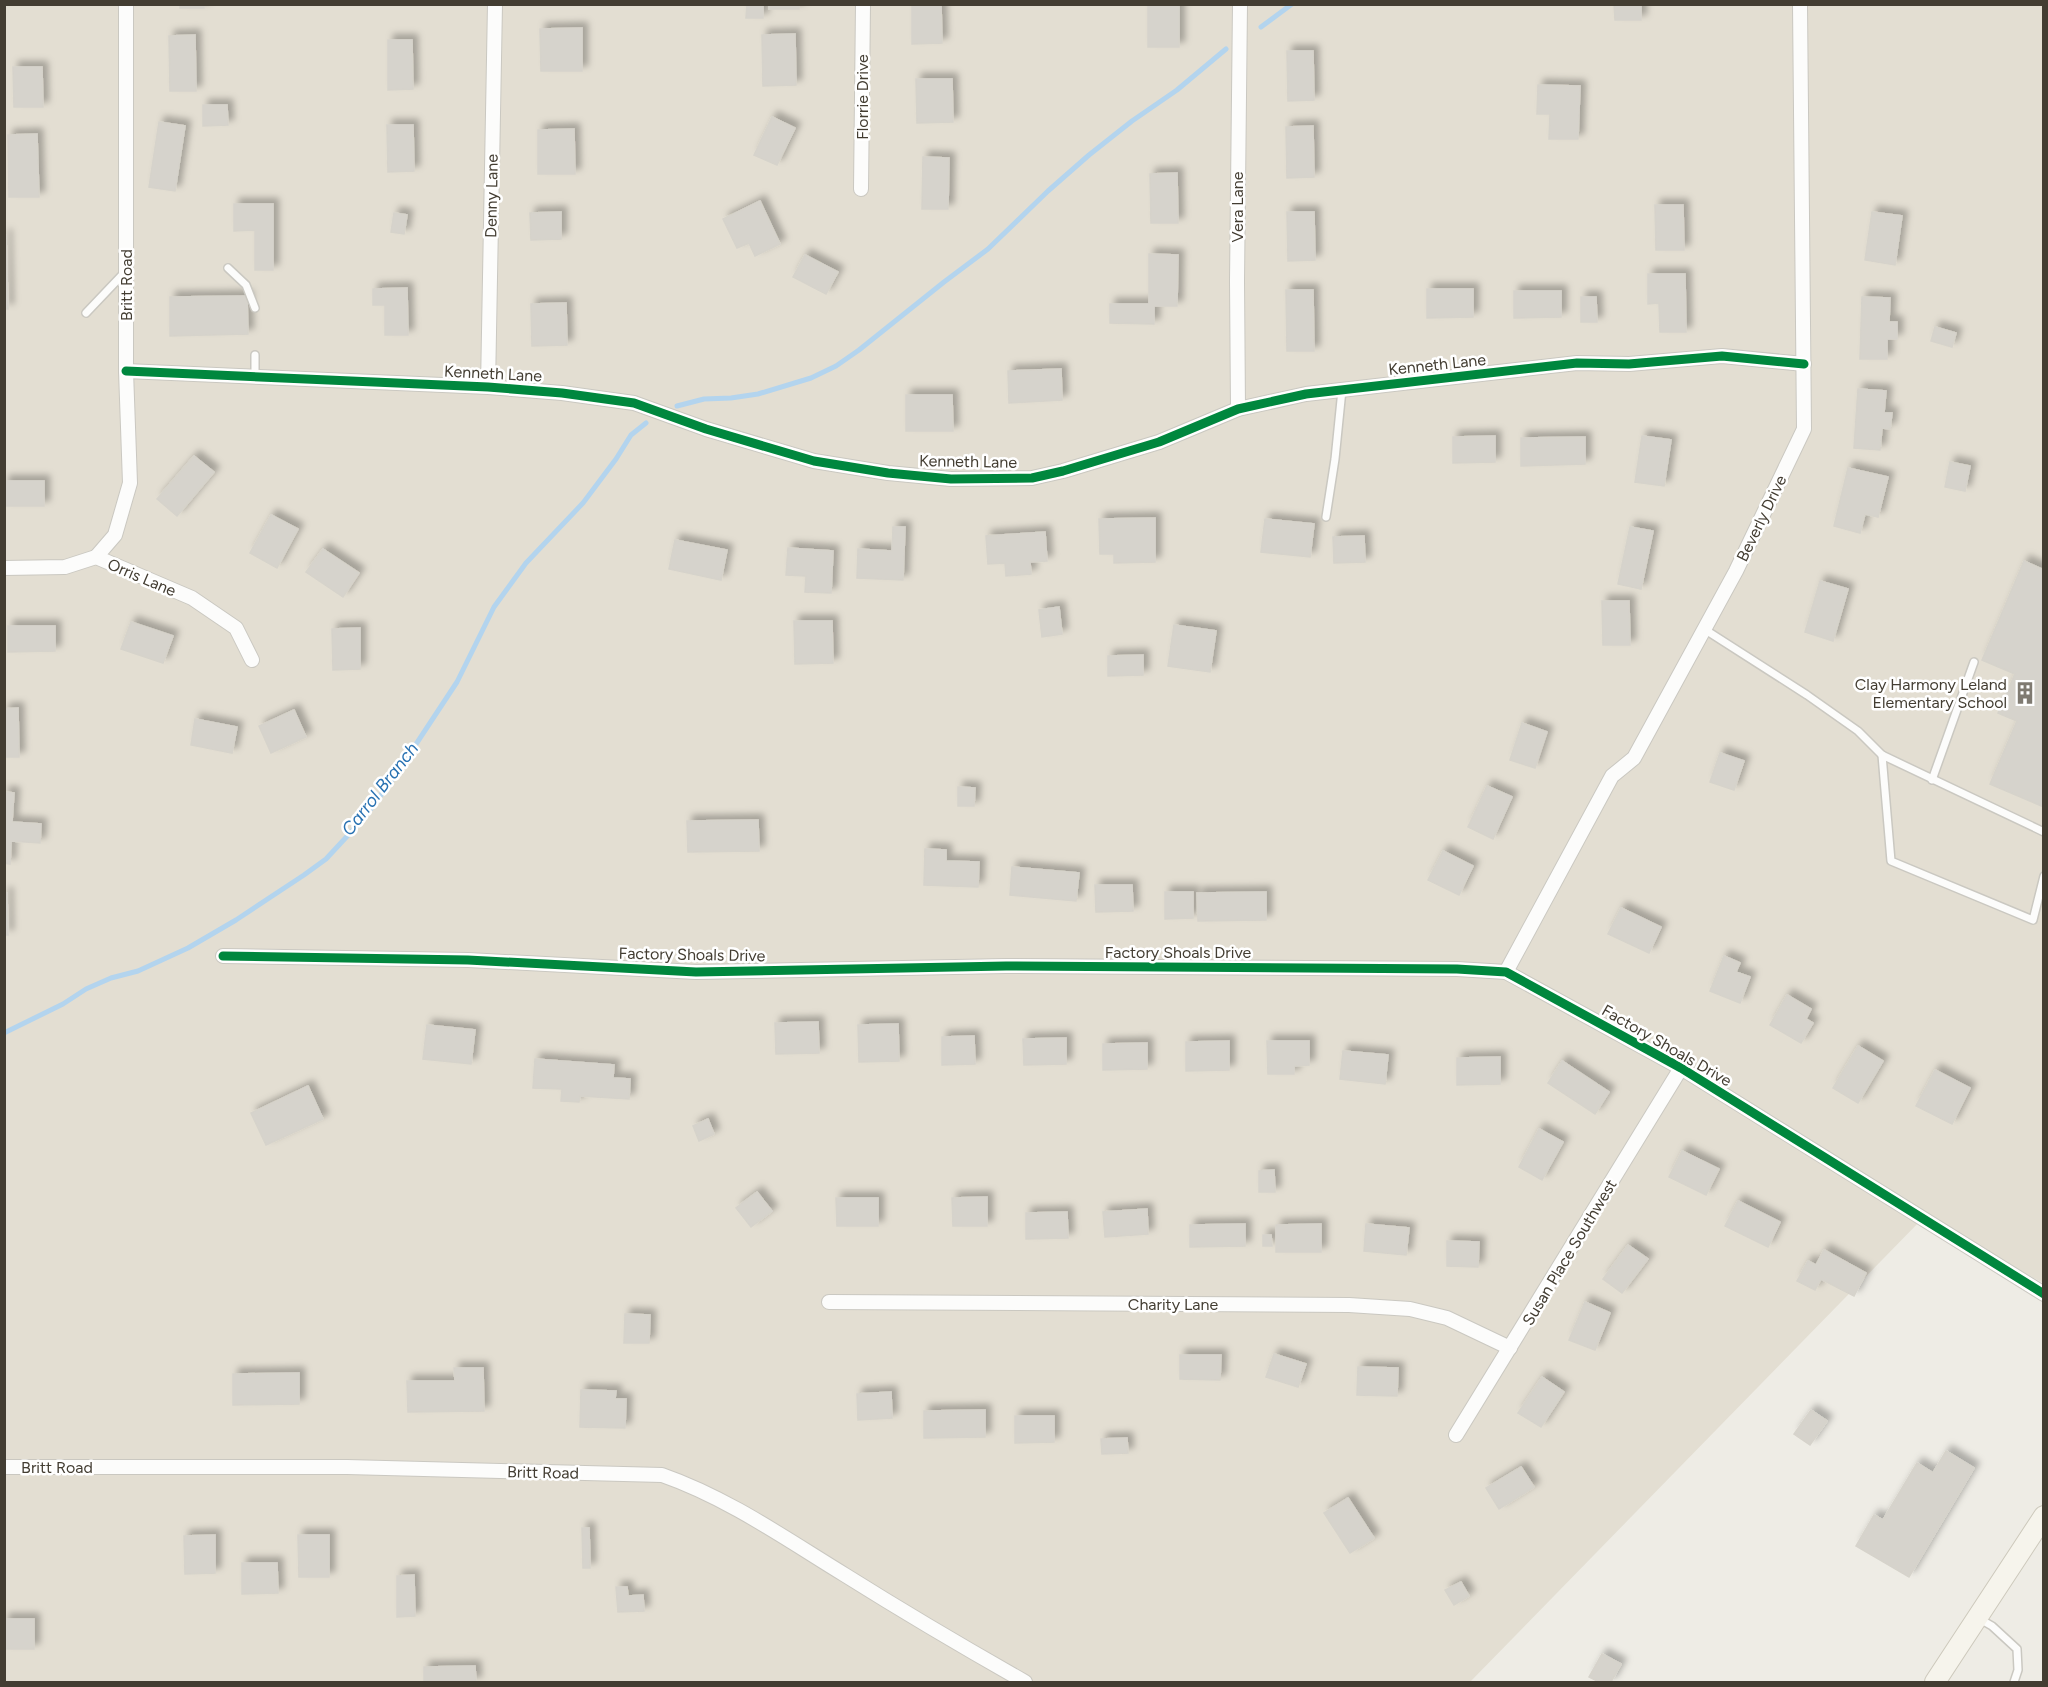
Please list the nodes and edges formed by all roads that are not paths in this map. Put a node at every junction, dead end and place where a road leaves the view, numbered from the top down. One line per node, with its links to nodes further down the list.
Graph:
1 (126, 4): 8 (street, Britt Road)
2 (495, 4): 15 (street, Denny Lane)
3 (863, 4): 6 (street, Florrie Drive)
4 (1240, 4): 17 (street, Vera Lane)
5 (1800, 4): 12 (street, Beverly Drive)
6 (861, 189)
7 (228, 268): 9 (lane)
8 (126, 270): 10 (lane); 13 (street, Britt Road)
9 (255, 308)
10 (86, 314)
11 (255, 355): 14 (lane)
12 (1804, 364): 16 (street, Kenneth Lane); 21 (street, Beverly Drive)
13 (126, 371): 14 (street, Kenneth Lane); 19 (street, Britt Road)
14 (255, 377): 15 (street, Kenneth Lane)
15 (488, 387): 17 (street, Kenneth Lane)
16 (1342, 390): 17 (street, Kenneth Lane); 18 (lane)
17 (1238, 409)
18 (1326, 517)
19 (96, 557): 20 (street, Orris Lane); 22 (street, Orris Lane)
20 (4, 568)
21 (1704, 629): 24 (lane); 29 (street, Beverly Drive)
22 (252, 660)
23 (1974, 662): 25 (lane)
24 (1882, 755): 25 (lane); 27 (lane)
25 (1932, 780): 26 (lane)
26 (2043, 832)
27 (2043, 876)
28 (223, 956): 29 (street, Factory Shoals Drive)
29 (1506, 972): 30 (street, Factory Shoals Drive)
30 (1681, 1068): 31 (street, Factory Shoals Drive); 33 (street, Susan Place Southwest)
31 (2043, 1294)
32 (829, 1302): 33 (street, Charity Lane)
33 (1510, 1348): 34 (street, Susan Place Southwest)
34 (1456, 1435)
35 (4, 1467): 38 (street, Britt Road)
36 (2043, 1516): 37 (street)
37 (1977, 1617): 39 (street); 40 (lane)
38 (1025, 1683)
39 (1935, 1683)
40 (2014, 1683)

